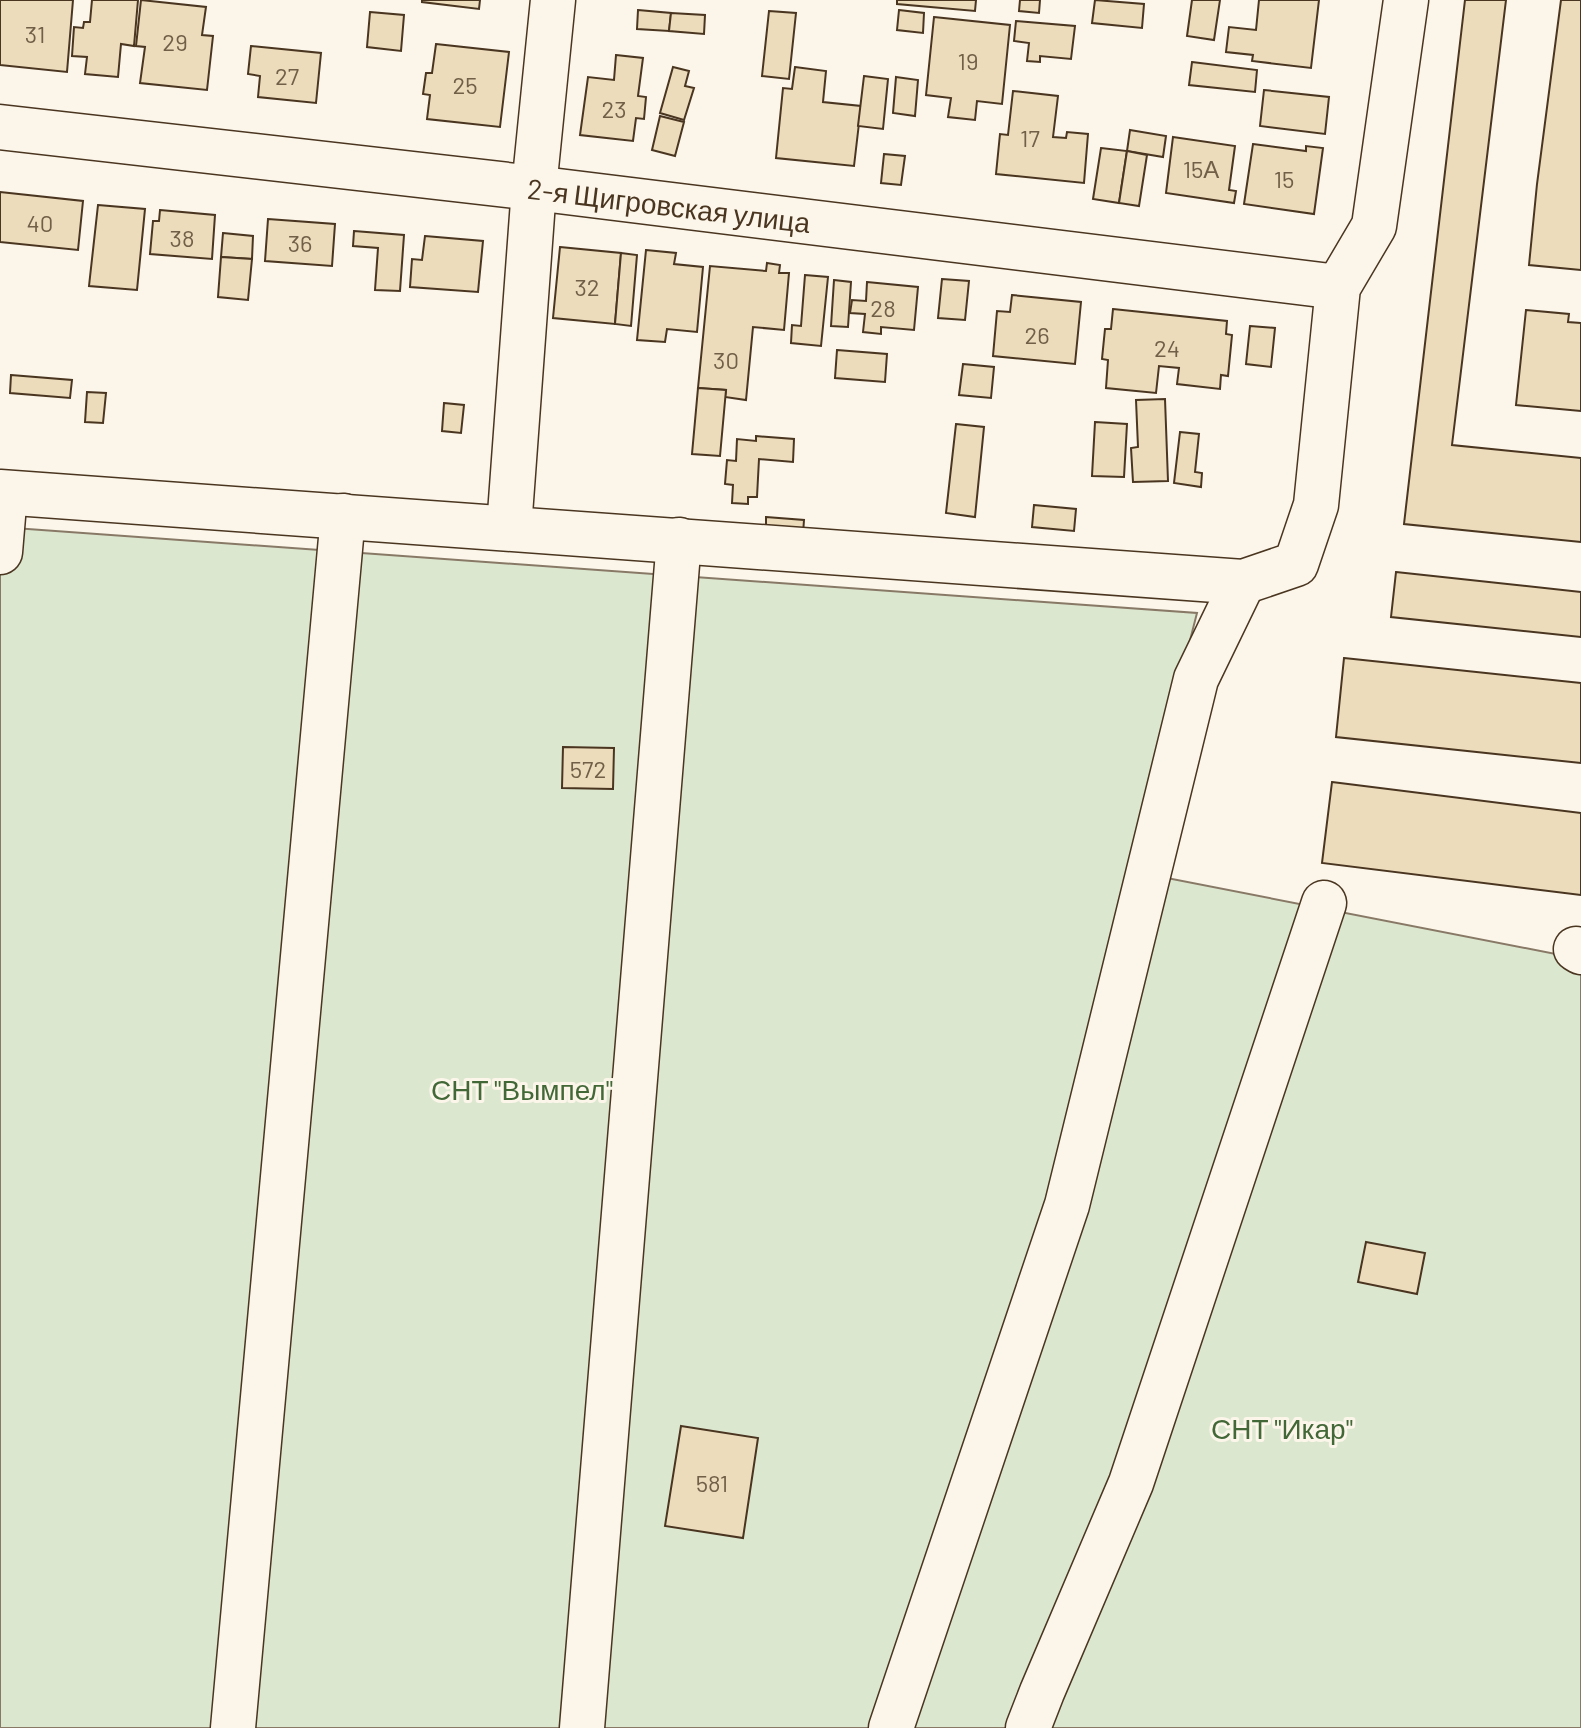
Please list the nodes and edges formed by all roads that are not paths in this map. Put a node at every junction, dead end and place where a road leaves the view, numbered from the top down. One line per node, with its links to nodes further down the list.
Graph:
1 (553, 0): 4 (street)
2 (1406, 0): 5 (street)
3 (0, 127): 4 (street, 2-я Щигровская улица)
4 (534, 188): 5 (street, 2-я Щигровская улица); 8 (street)
5 (1338, 287): 11 (street)
6 (3, 492): 7 (street); 10 (street)
7 (343, 516): 8 (street); 13 (street)
8 (509, 528): 9 (street)
9 (679, 540): 11 (street); 14 (street)
10 (0, 552)
11 (1243, 582): 15 (street)
12 (1324, 903): 16 (street)
13 (233, 1728)
14 (582, 1728)
15 (891, 1728)
16 (1028, 1728)

